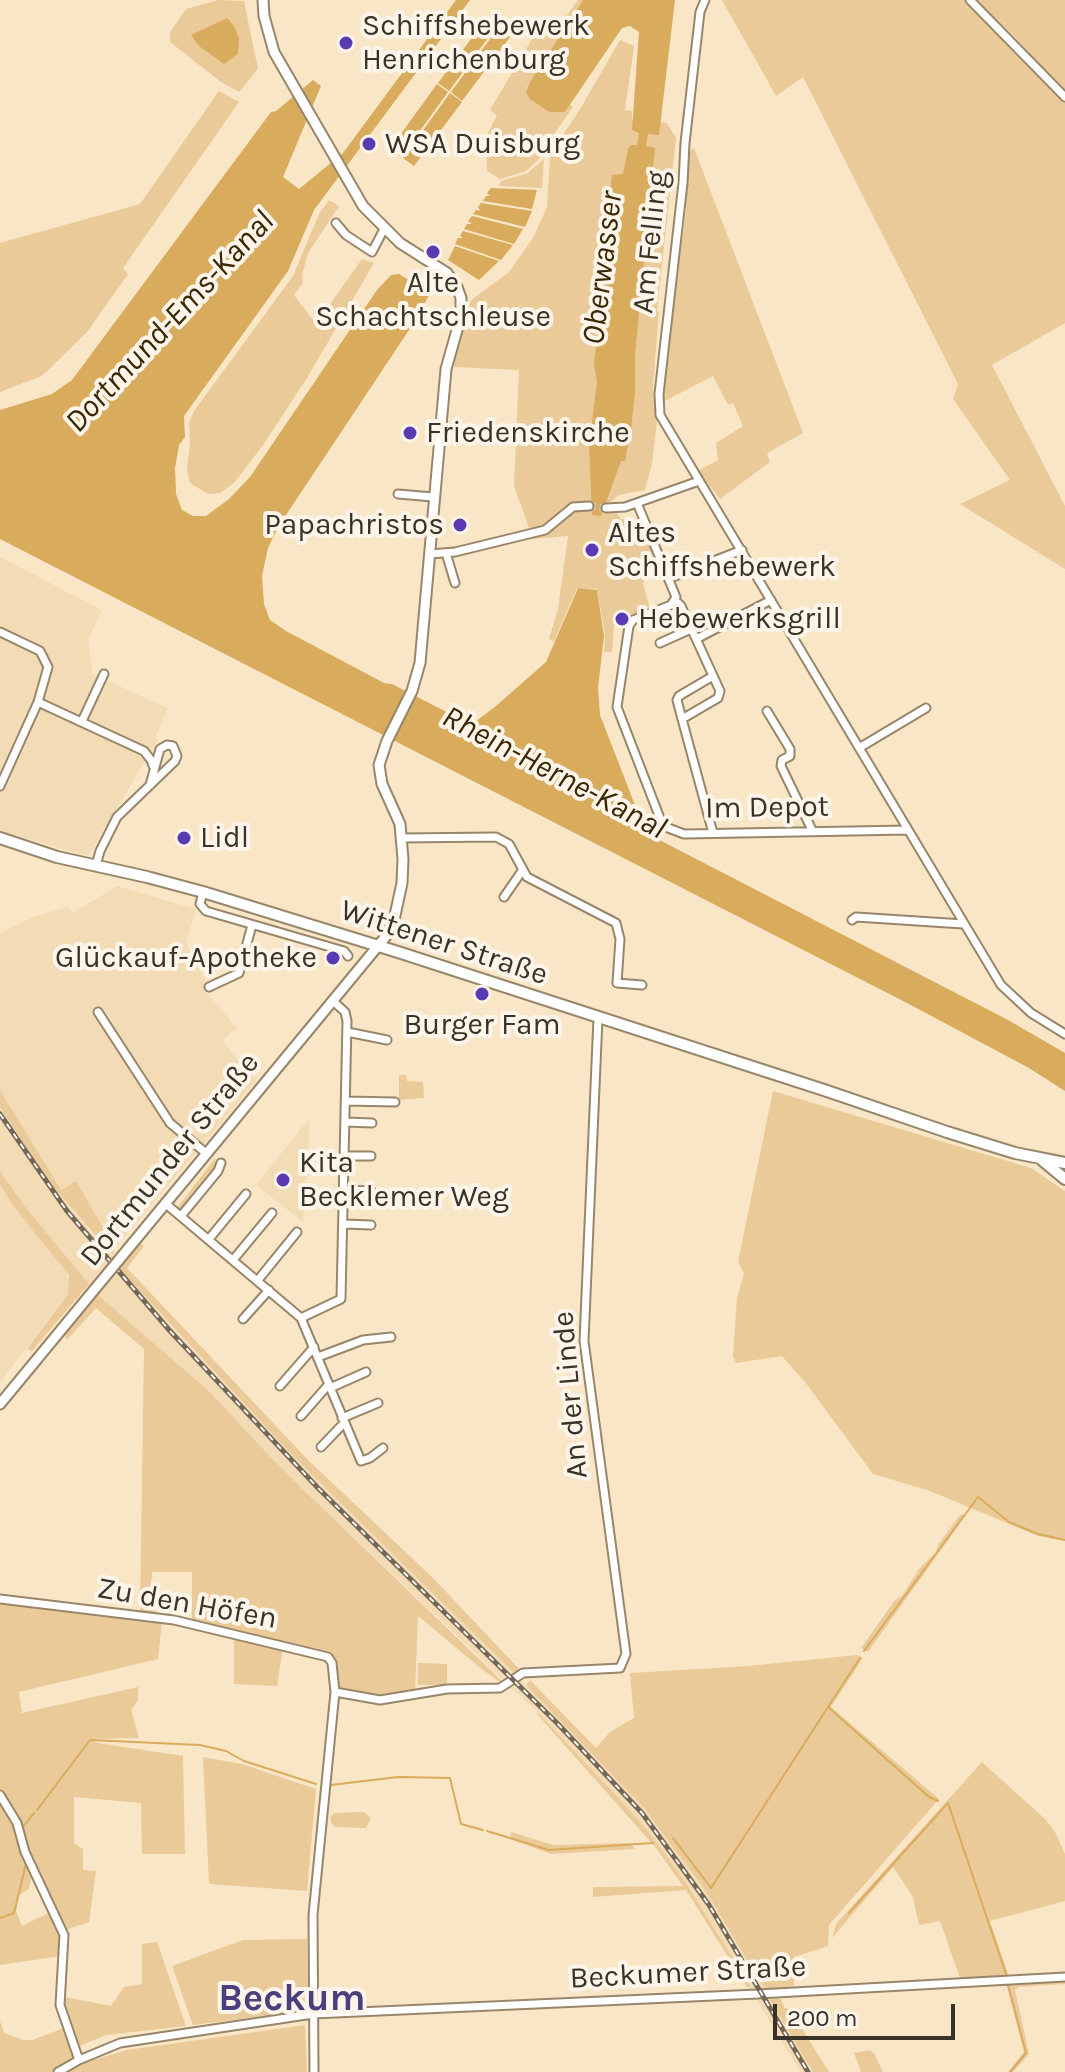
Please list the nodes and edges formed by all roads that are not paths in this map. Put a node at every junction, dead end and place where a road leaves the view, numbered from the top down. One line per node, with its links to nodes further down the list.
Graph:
1 (263, 0): 6 (main road)
2 (705, 0): 7 (street, Am Felling)
3 (970, 0): 4 (street)
4 (1065, 97)
5 (336, 223): 6 (street)
6 (384, 229): 9 (main road, Dortmunder Straße)
7 (699, 481): 10 (street); 13 (street, Am Felling)
8 (398, 494): 9 (street)
9 (433, 497): 15 (main road, Dortmunder Straße)
10 (637, 503): 12 (street); 16 (street)
11 (589, 506): 14 (street)
12 (606, 508)
13 (742, 550): 16 (street); 19 (street, Am Felling)
14 (446, 553): 15 (street); 17 (street)
15 (430, 554): 39 (main road, Dortmunder Straße)
16 (670, 578): 18 (street)
17 (455, 583)
18 (675, 600): 20 (street); 37 (street, Im Depot)
19 (771, 600): 22 (street); 31 (street, Am Felling)
20 (691, 629): 23 (street); 25 (street)
21 (0, 632): 26 (street)
22 (700, 637)
23 (660, 643)
24 (104, 674): 30 (street)
25 (713, 676): 29 (street); 29 (street)
26 (38, 702): 30 (street); 34 (street)
27 (926, 708): 31 (street)
28 (767, 711): 35 (street)
29 (682, 719): 37 (street)
30 (82, 721): 32 (street)
31 (859, 748): 36 (street, Am Felling)
32 (154, 770): 33 (street); 33 (street)
33 (150, 785): 40 (street)
34 (0, 786)
35 (812, 830): 36 (street, Im Depot); 37 (street, Im Depot)
36 (908, 830): 45 (street, Am Felling)
37 (713, 833)
38 (0, 838): 40 (main road, Wittener Straße)
39 (402, 838): 41 (street); 47 (main road, Dortmunder Straße)
40 (96, 865): 42 (main road, Wittener Straße)
41 (522, 871): 43 (street); 49 (street)
42 (203, 892): 46 (street, Wittener Straße); 47 (main road, Wittener Straße)
43 (504, 897)
44 (852, 920): 45 (street)
45 (963, 924): 55 (street, Am Felling)
46 (252, 925): 48 (street, Wittener Straße); 50 (street)
47 (377, 947): 51 (main road, Dortmunder Straße); 53 (main road, Wittener Straße)
48 (348, 956)
49 (642, 985)
50 (209, 987)
51 (334, 1002): 54 (street); 61 (main road, Dortmunder Straße)
52 (98, 1012): 61 (street)
53 (598, 1018): 64 (main road, Wittener Straße); 96 (street, An der Linde)
54 (347, 1032): 56 (street); 57 (street)
55 (1065, 1034)
56 (387, 1040)
57 (346, 1101): 58 (street); 59 (street)
58 (395, 1102)
59 (346, 1122): 60 (street); 62 (street)
60 (372, 1123)
61 (207, 1154): 71 (main road, Dortmunder Straße)
62 (345, 1156): 63 (street); 68 (street)
63 (371, 1156)
64 (1040, 1159): 66 (main road, Wittener Straße); 67 (main road)
65 (221, 1163): 73 (street, Dortmunder Straße)
66 (1065, 1163)
67 (1065, 1179)
68 (344, 1190): 69 (street); 74 (street)
69 (371, 1191)
70 (246, 1194): 77 (street)
71 (166, 1204): 73 (street); 90 (main road, Dortmunder Straße, bridge)
72 (272, 1213): 78 (street)
73 (181, 1216): 77 (street)
74 (344, 1224): 75 (street); 81 (street)
75 (371, 1225)
76 (297, 1232): 79 (street)
77 (209, 1239): 78 (street)
78 (233, 1260): 79 (street)
79 (258, 1280): 80 (street)
80 (269, 1290): 81 (street); 82 (street)
81 (301, 1318): 84 (street)
82 (243, 1319)
83 (391, 1337): 85 (street)
84 (314, 1347): 85 (street); 87 (street)
85 (318, 1357): 88 (street)
86 (366, 1372): 88 (street)
87 (280, 1386)
88 (329, 1386): 91 (street); 92 (street)
89 (378, 1403): 92 (street)
90 (0, 1404)
91 (301, 1416)
92 (343, 1420): 93 (street); 94 (street)
93 (321, 1447)
94 (383, 1448)
95 (0, 1599): 96 (street, Zu den Höfen)
96 (335, 1692): 99 (street, Zu den Höfen)
97 (0, 1795): 100 (street)
98 (1065, 1977): 99 (street, Beckumer Straße)
99 (313, 2014): 100 (street, Beckumer Straße); 102 (street)
100 (79, 2060): 101 (street, Beckumer Straße)
101 (58, 2072)
102 (314, 2072)

